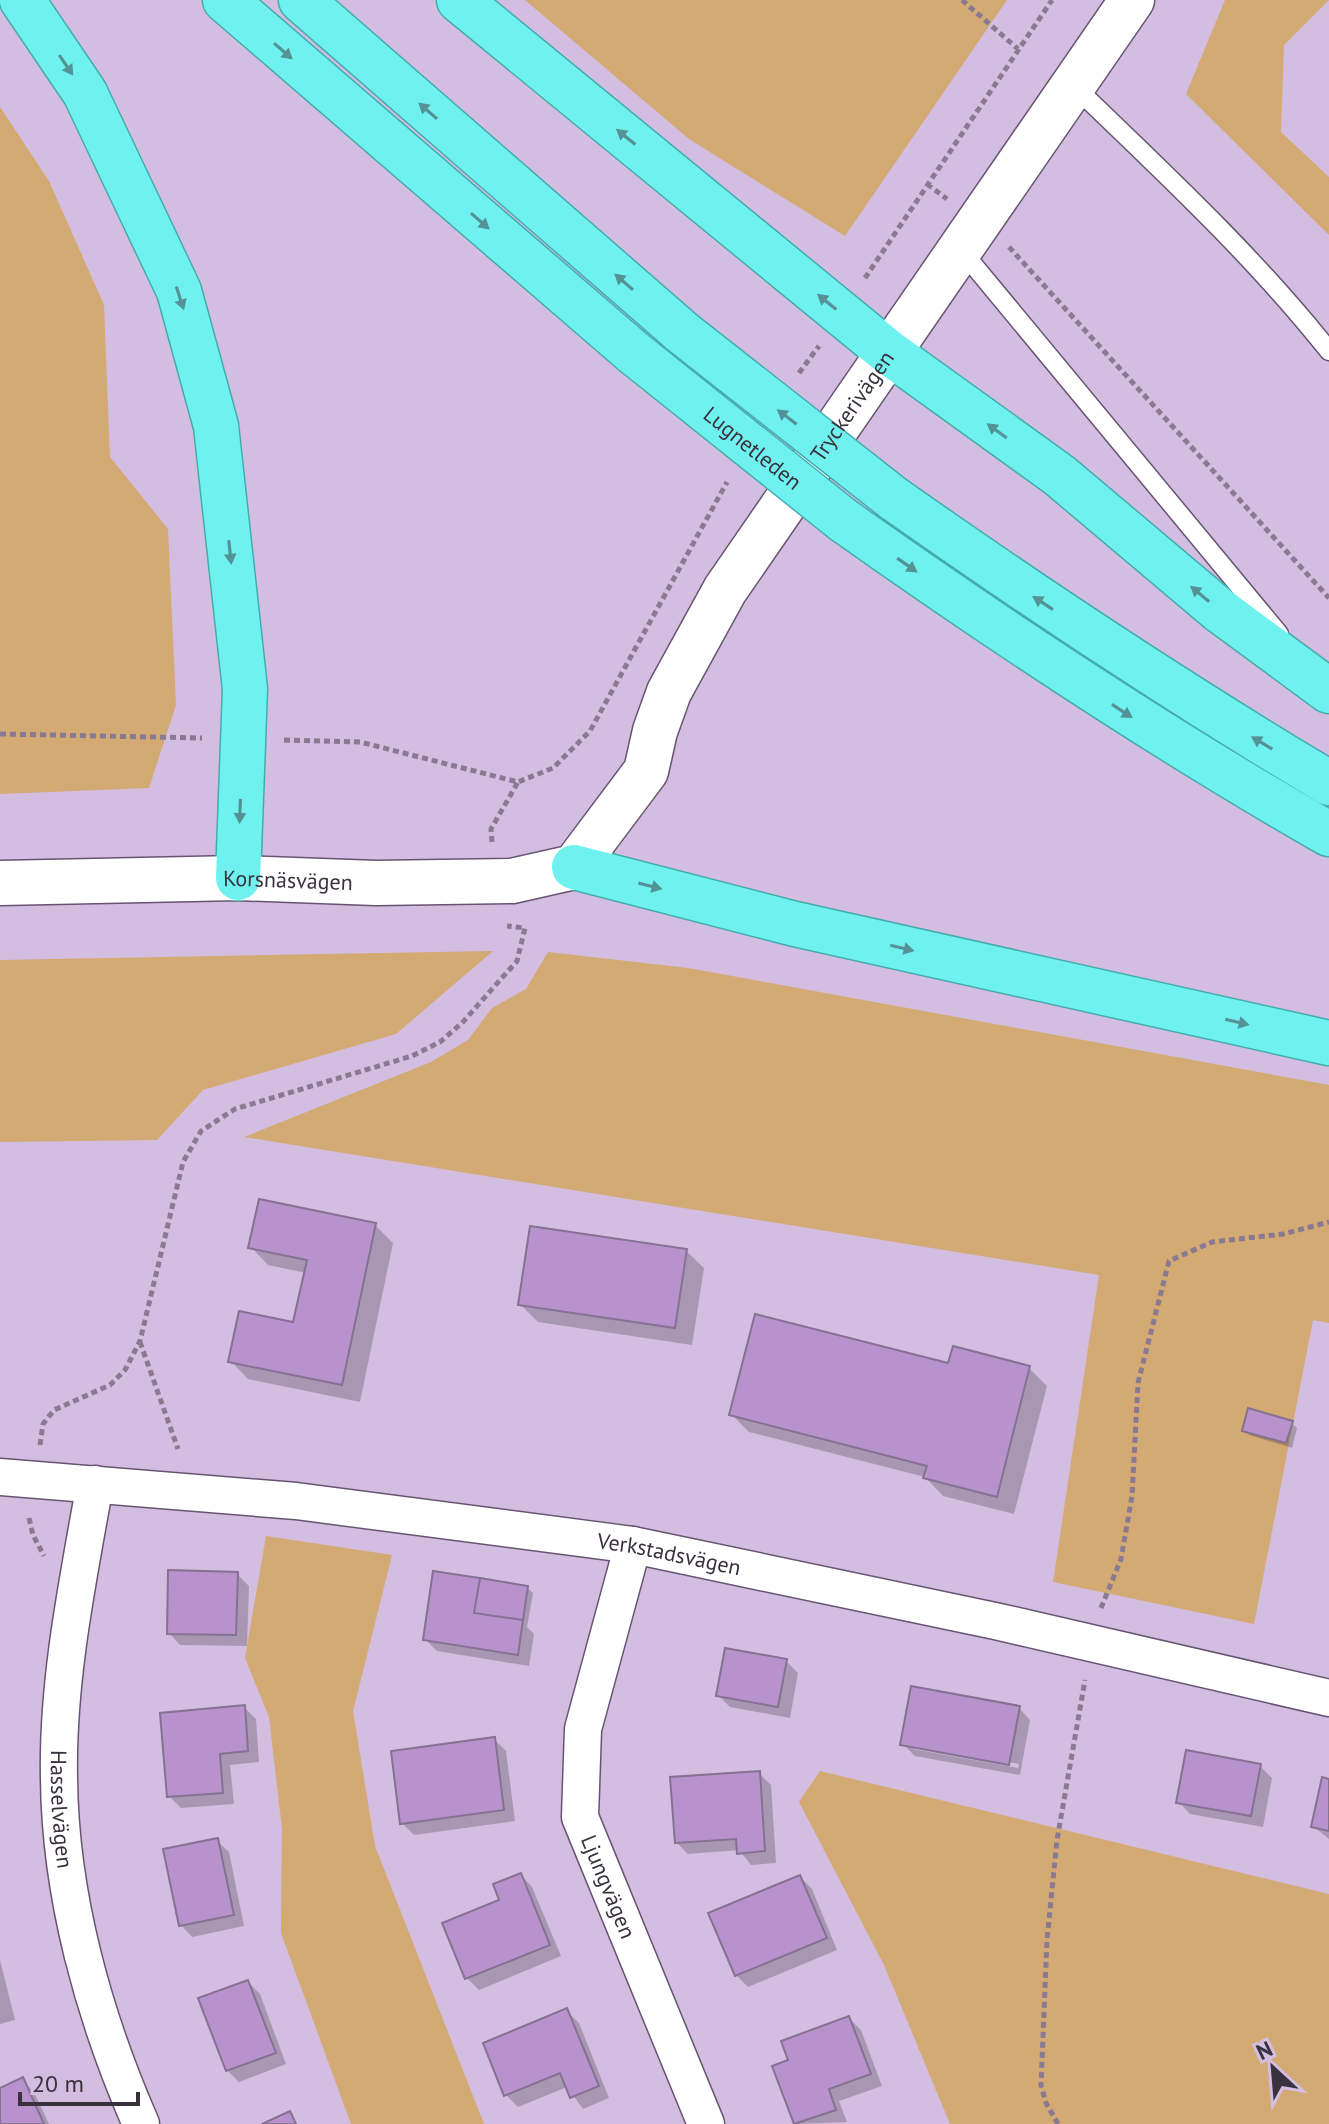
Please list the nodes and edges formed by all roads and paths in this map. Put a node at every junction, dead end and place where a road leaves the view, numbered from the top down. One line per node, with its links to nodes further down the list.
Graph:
1 (22, 0): 26 (highway, one-way to 26)
2 (225, 0): 24 (highway, Lugnetleden, one-way to 24, bridge)
3 (301, 0): 23 (highway, Lugnetleden, one-way to 3, bridge)
4 (459, 0): 12 (highway, one-way to 4)
5 (962, 0): 8 (path)
6 (1052, 0): 8 (path)
7 (1132, 0): 9 (street, Tryckerivägen)
8 (1018, 49): 10 (path)
9 (1073, 85): 11 (street, Tryckerivägen); 14 (lane)
10 (927, 184): 11 (path); 12 (path)
11 (968, 235): 13 (street, Tryckerivägen); 17 (path); 18 (lane)
12 (842, 314): 13 (highway); 15 (path)
13 (887, 351): 18 (highway, one-way to 13); 25 (street, Tryckerivägen)
14 (1329, 351)
15 (797, 375)
16 (732, 473): 22 (path)
17 (1329, 598)
18 (1325, 688)
19 (0, 734): 20 (path)
20 (212, 738)
21 (270, 740): 22 (path)
22 (518, 782): 27 (path)
23 (1329, 783)
24 (1329, 834)
25 (574, 867): 27 (street, Korsnäsvägen); 29 (highway, one-way to 29)
26 (238, 878): 27 (street, Korsnäsvägen); 28 (street, Korsnäsvägen)
27 (492, 881): 31 (path)
28 (0, 883)
29 (1329, 1043)
30 (1329, 1222): 37 (path)
31 (140, 1341): 32 (path); 34 (path)
32 (178, 1449)
33 (0, 1477): 34 (street, Verkstadsvägen)
34 (38, 1480): 35 (street, Verkstadsvägen)
35 (95, 1484): 36 (street, Verkstadsvägen); 39 (street, Hasselvägen)
36 (633, 1545): 37 (street, Verkstadsvägen); 40 (street, Ljungvägen)
37 (1092, 1643): 38 (street, Verkstadsvägen); 41 (path)
38 (1329, 1698)
39 (141, 2124)
40 (706, 2124)
41 (1058, 2124)

